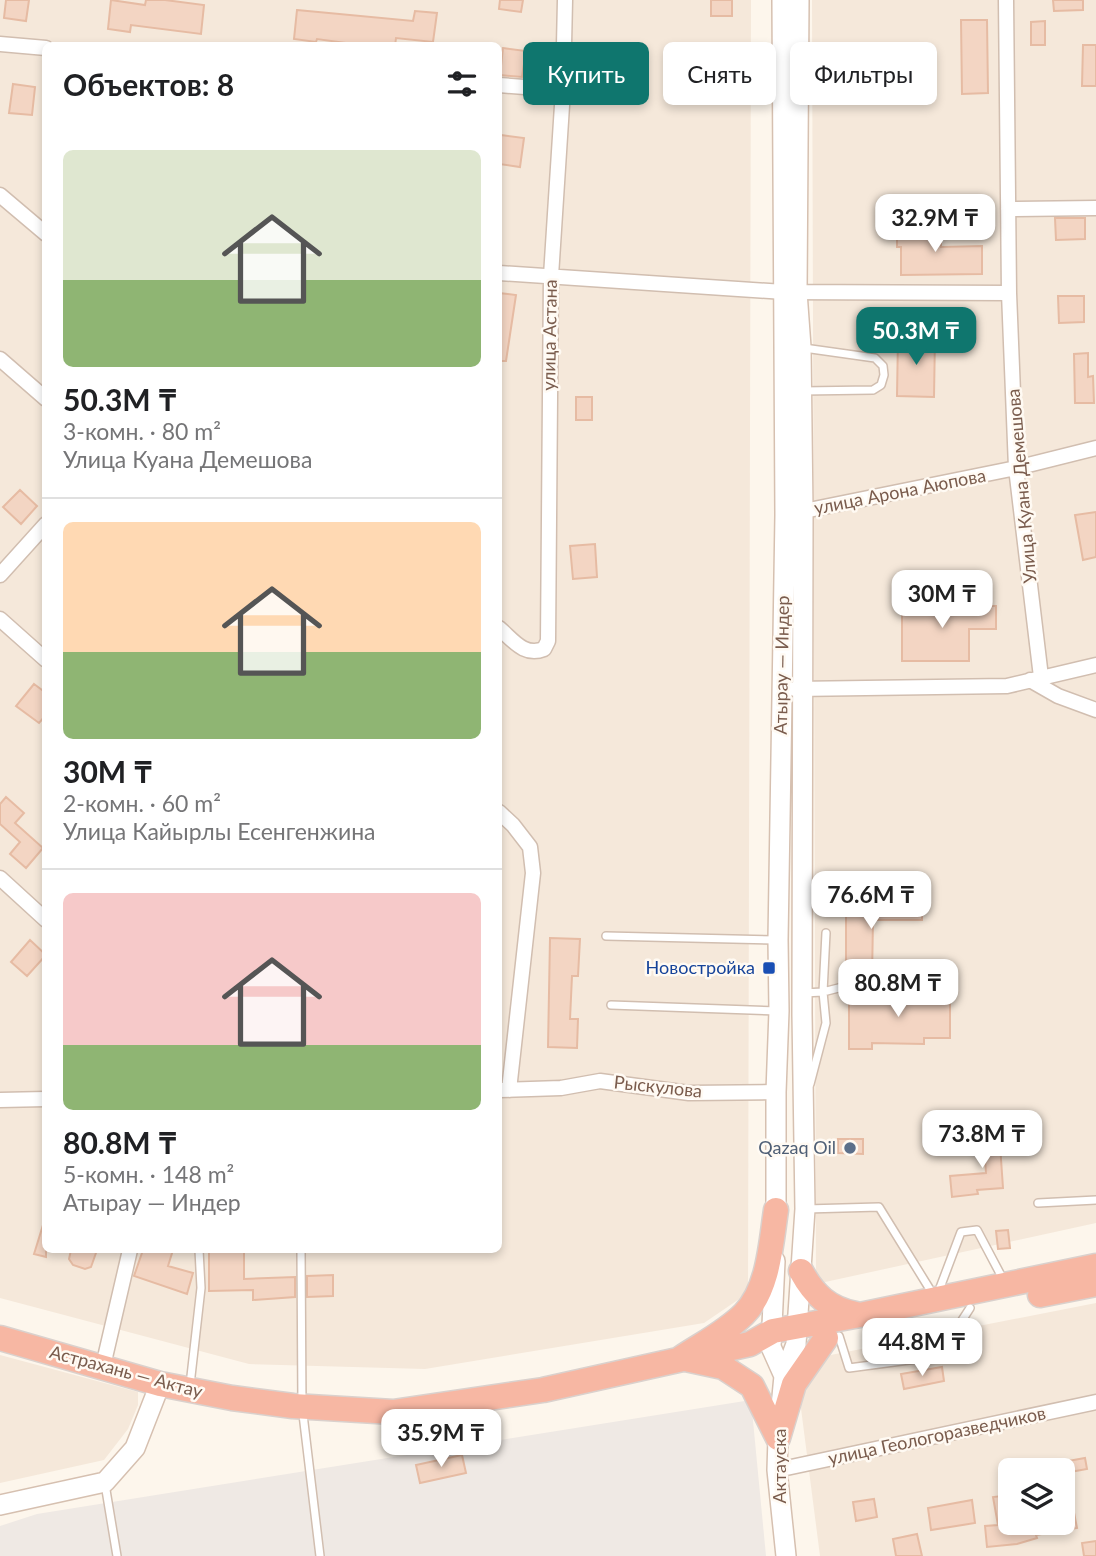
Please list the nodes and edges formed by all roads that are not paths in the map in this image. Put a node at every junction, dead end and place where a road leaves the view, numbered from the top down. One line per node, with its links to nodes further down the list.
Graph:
1 (565, 0): 5 (street, улица Астана)
2 (782, 0): 17 (main road, Атырау — Индер)
3 (799, 0): 17 (main road, Атырау — Индер)
4 (1006, 0): 13 (street, Улица Куана Демешова)
5 (564, 42)
6 (0, 44): 7 (street)
7 (42, 48)
8 (502, 85): 9 (street)
9 (523, 87)
10 (562, 105): 16 (street, улица Астана)
11 (0, 195): 14 (street)
12 (1096, 208): 13 (street)
13 (1008, 209): 18 (street, Улица Куана Демешова)
14 (42, 231)
15 (502, 273): 16 (street)
16 (551, 276): 17 (street); 29 (street, улица Астана)
17 (791, 292): 18 (street); 19 (main road, Атырау — Индер); 25 (main road, Атырау — Индер)
18 (1009, 293): 24 (street, Улица Куана Демешова)
19 (801, 347): 21 (main road, Атырау — Индер); 21 (lane)
20 (0, 359): 22 (street)
21 (801, 391): 25 (main road, Атырау — Индер)
22 (42, 396)
23 (1096, 448): 24 (street, улица Арона Аюпова)
24 (1016, 468): 25 (street, улица Арона Аюпова); 32 (street, Улица Куана Демешова)
25 (794, 513): 33 (main road, Атырау — Индер); 34 (main road, Атырау — Индер)
26 (42, 528): 27 (street)
27 (0, 575)
28 (0, 618): 30 (street)
29 (502, 631)
30 (42, 656)
31 (1096, 666): 32 (street)
32 (1036, 679): 34 (street); 35 (street)
33 (782, 689): 34 (street); 41 (main road, Атырау — Индер)
34 (803, 689): 44 (main road, Атырау — Индер)
35 (1096, 710)
36 (502, 815): 47 (street)
37 (0, 878): 38 (street)
38 (42, 916)
39 (827, 933): 43 (lane)
40 (606, 936): 41 (lane)
41 (778, 940): 46 (main road, Атырау — Индер)
42 (895, 984): 43 (lane)
43 (823, 992): 44 (lane); 51 (lane)
44 (803, 993): 51 (main road, Атырау — Индер)
45 (611, 1005): 46 (lane)
46 (779, 1011): 48 (main road, Атырау — Индер)
47 (504, 1090): 48 (street, Рыскулова)
48 (776, 1092): 55 (main road, Атырау — Индер)
49 (42, 1099): 50 (street)
50 (0, 1100)
51 (804, 1106): 54 (main road, Атырау — Индер)
52 (1096, 1200): 53 (lane)
53 (1038, 1203)
54 (805, 1209): 60 (main road, Атырау — Индер); 63 (lane)
55 (776, 1210): 69 (main road, Атырау — Индер); 70 (highway)
56 (129, 1253): 71 (street)
57 (199, 1253): 74 (lane)
58 (301, 1253): 76 (lane)
59 (1096, 1266): 62 (highway, Астрахань — Актау)
60 (801, 1271): 65 (highway); 66 (main road, Атырау — Индер)
61 (1096, 1284): 64 (highway, Астрахань — Актау)
62 (1006, 1285): 63 (highway, Астрахань — Актау); 63 (lane)
63 (936, 1299): 65 (highway, Астрахань — Актау)
64 (970, 1308): 67 (highway, Астрахань — Актау); 67 (lane)
65 (860, 1315): 66 (highway, Астрахань — Актау)
66 (797, 1335): 67 (highway, Астрахань — Актау); 69 (highway, Астрахань — Актау); 72 (main road, Актауска)
67 (832, 1337): 77 (highway)
68 (0, 1338): 71 (highway, Астрахань — Актау)
69 (765, 1340): 70 (highway, Астрахань — Актау); 72 (main road, Актауска)
70 (681, 1358): 76 (highway, Астрахань — Актау); 77 (highway)
71 (103, 1366): 73 (highway, Астрахань — Актау)
72 (784, 1376): 77 (main road, Актауска)
73 (160, 1384): 74 (highway, Астрахань — Актау); 79 (main road)
74 (190, 1390): 76 (highway, Астрахань — Актау)
75 (1096, 1402): 78 (street, улица Геологоразведчиков)
76 (302, 1406): 82 (lane)
77 (778, 1438): 78 (main road, Актауска)
78 (777, 1470): 83 (main road, Актауска)
79 (105, 1482): 80 (main road); 81 (lane)
80 (0, 1505)
81 (117, 1556)
82 (320, 1556)
83 (786, 1556)

